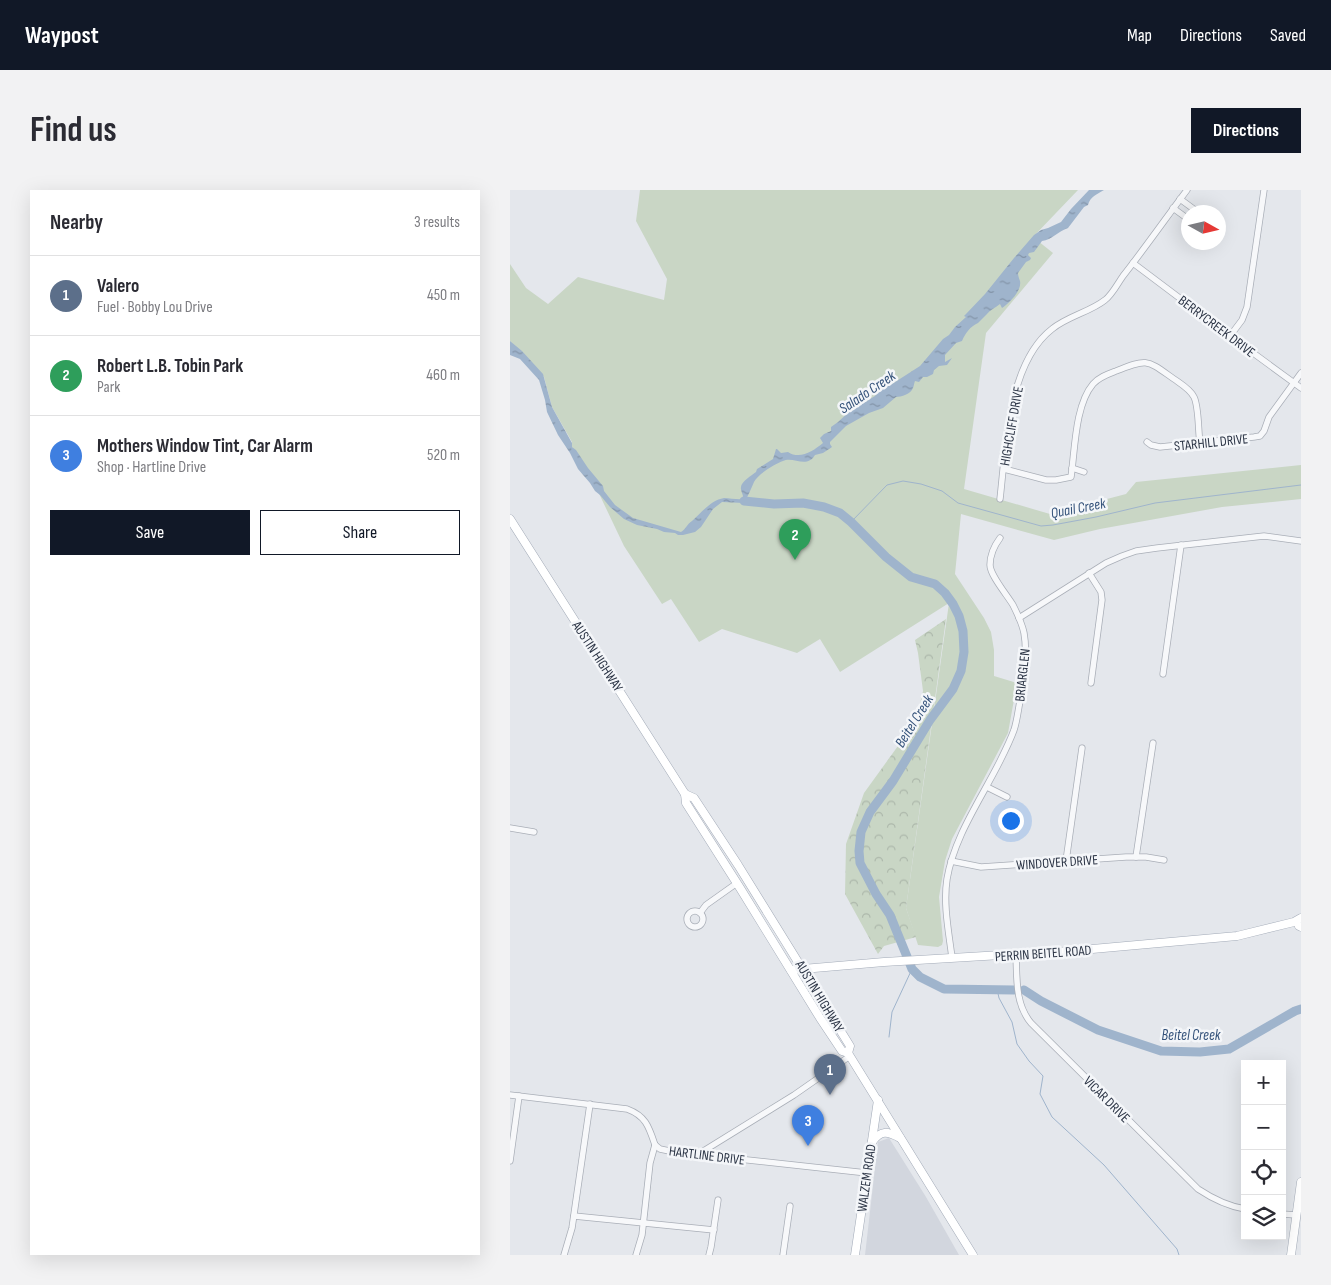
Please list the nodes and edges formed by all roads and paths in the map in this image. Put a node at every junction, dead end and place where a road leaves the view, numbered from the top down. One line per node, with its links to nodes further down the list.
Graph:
1 (1187, 190): 3 (street, HIGHCLIFF DRIVE)
2 (1264, 190): 8 (street)
3 (1180, 199): 4 (street); 5 (street, HIGHCLIFF DRIVE)
4 (1188, 205)
5 (1174, 208): 6 (street); 7 (street, HIGHCLIFF DRIVE)
6 (1181, 214)
7 (1133, 263): 8 (street, BERRYCREEK DRIVE); 14 (street, HIGHCLIFF DRIVE)
8 (1230, 336): 10 (street, BERRYCREEK DRIVE)
9 (1301, 373): 10 (street, STARHILL DRIVE)
10 (1294, 382): 11 (street, BERRYCREEK DRIVE); 13 (street, STARHILL DRIVE)
11 (1301, 388)
12 (1147, 442): 13 (street, STARHILL DRIVE)
13 (1200, 443): 15 (street)
14 (1004, 468): 15 (street); 17 (street, HIGHCLIFF DRIVE)
15 (1072, 468): 16 (street)
16 (1084, 472)
17 (1000, 499)
18 (510, 519): 29 (main road, AUSTIN HIGHWAY)
19 (1000, 538): 23 (street, BRIARGLEN)
20 (1301, 541): 21 (street)
21 (1181, 545): 22 (street); 24 (street)
22 (1089, 573): 23 (street); 25 (street)
23 (1019, 618): 28 (street, BRIARGLEN)
24 (1163, 674)
25 (1091, 683)
26 (1153, 743): 33 (street)
27 (1082, 748): 36 (street)
28 (987, 787): 30 (street); 35 (street, BRIARGLEN)
29 (685, 794): 37 (main road, AUSTIN HIGHWAY); 43 (main road, AUSTIN HIGHWAY)
30 (1007, 797)
31 (510, 828): 32 (street)
32 (534, 832)
33 (1136, 857): 34 (street, WINDOVER DRIVE); 36 (street, WINDOVER DRIVE)
34 (1164, 860)
35 (952, 861): 36 (street, WINDOVER DRIVE); 41 (street, BRIARGLEN)
36 (1066, 861)
37 (737, 883): 38 (street); 44 (main road, AUSTIN HIGHWAY)
38 (700, 913)
39 (1300, 922): 40 (main road, PERRIN BEITEL ROAD)
40 (1016, 955): 41 (main road, PERRIN BEITEL ROAD); 60 (street, VICAR DRIVE)
41 (952, 958): 42 (main road, PERRIN BEITEL ROAD)
42 (824, 966): 43 (main road, PERRIN BEITEL ROAD); 45 (main road)
43 (803, 968): 44 (main road, PERRIN BEITEL ROAD); 45 (main road, AUSTIN HIGHWAY)
44 (790, 970): 46 (main road, AUSTIN HIGHWAY)
45 (818, 994): 46 (main road, AUSTIN HIGHWAY)
46 (849, 1054): 49 (main road, AUSTIN HIGHWAY); 54 (street)
47 (510, 1094): 48 (street, HARTLINE DRIVE)
48 (519, 1096): 50 (street, HARTLINE DRIVE); 55 (street)
49 (878, 1100): 51 (main road, AUSTIN HIGHWAY); 52 (main road, WALZEM ROAD)
50 (590, 1104): 53 (street, HARTLINE DRIVE); 63 (street)
51 (900, 1138): 52 (main road); 71 (main road, AUSTIN HIGHWAY)
52 (871, 1144): 56 (main road, WALZEM ROAD)
53 (655, 1145): 54 (street, HARTLINE DRIVE); 64 (street)
54 (696, 1156): 56 (street, HARTLINE DRIVE)
55 (510, 1161)
56 (867, 1173): 70 (main road, WALZEM ROAD)
57 (1301, 1182): 62 (main road)
58 (718, 1200): 65 (street)
59 (790, 1206): 69 (street)
60 (1241, 1208)
61 (1286, 1214): 62 (street)
62 (1296, 1215): 72 (main road)
63 (574, 1216): 64 (street); 66 (street)
64 (644, 1223): 65 (street); 67 (street)
65 (714, 1230): 68 (street)
66 (564, 1255)
67 (636, 1255)
68 (709, 1255)
69 (783, 1255)
70 (855, 1255)
71 (973, 1255)
72 (1291, 1255)

